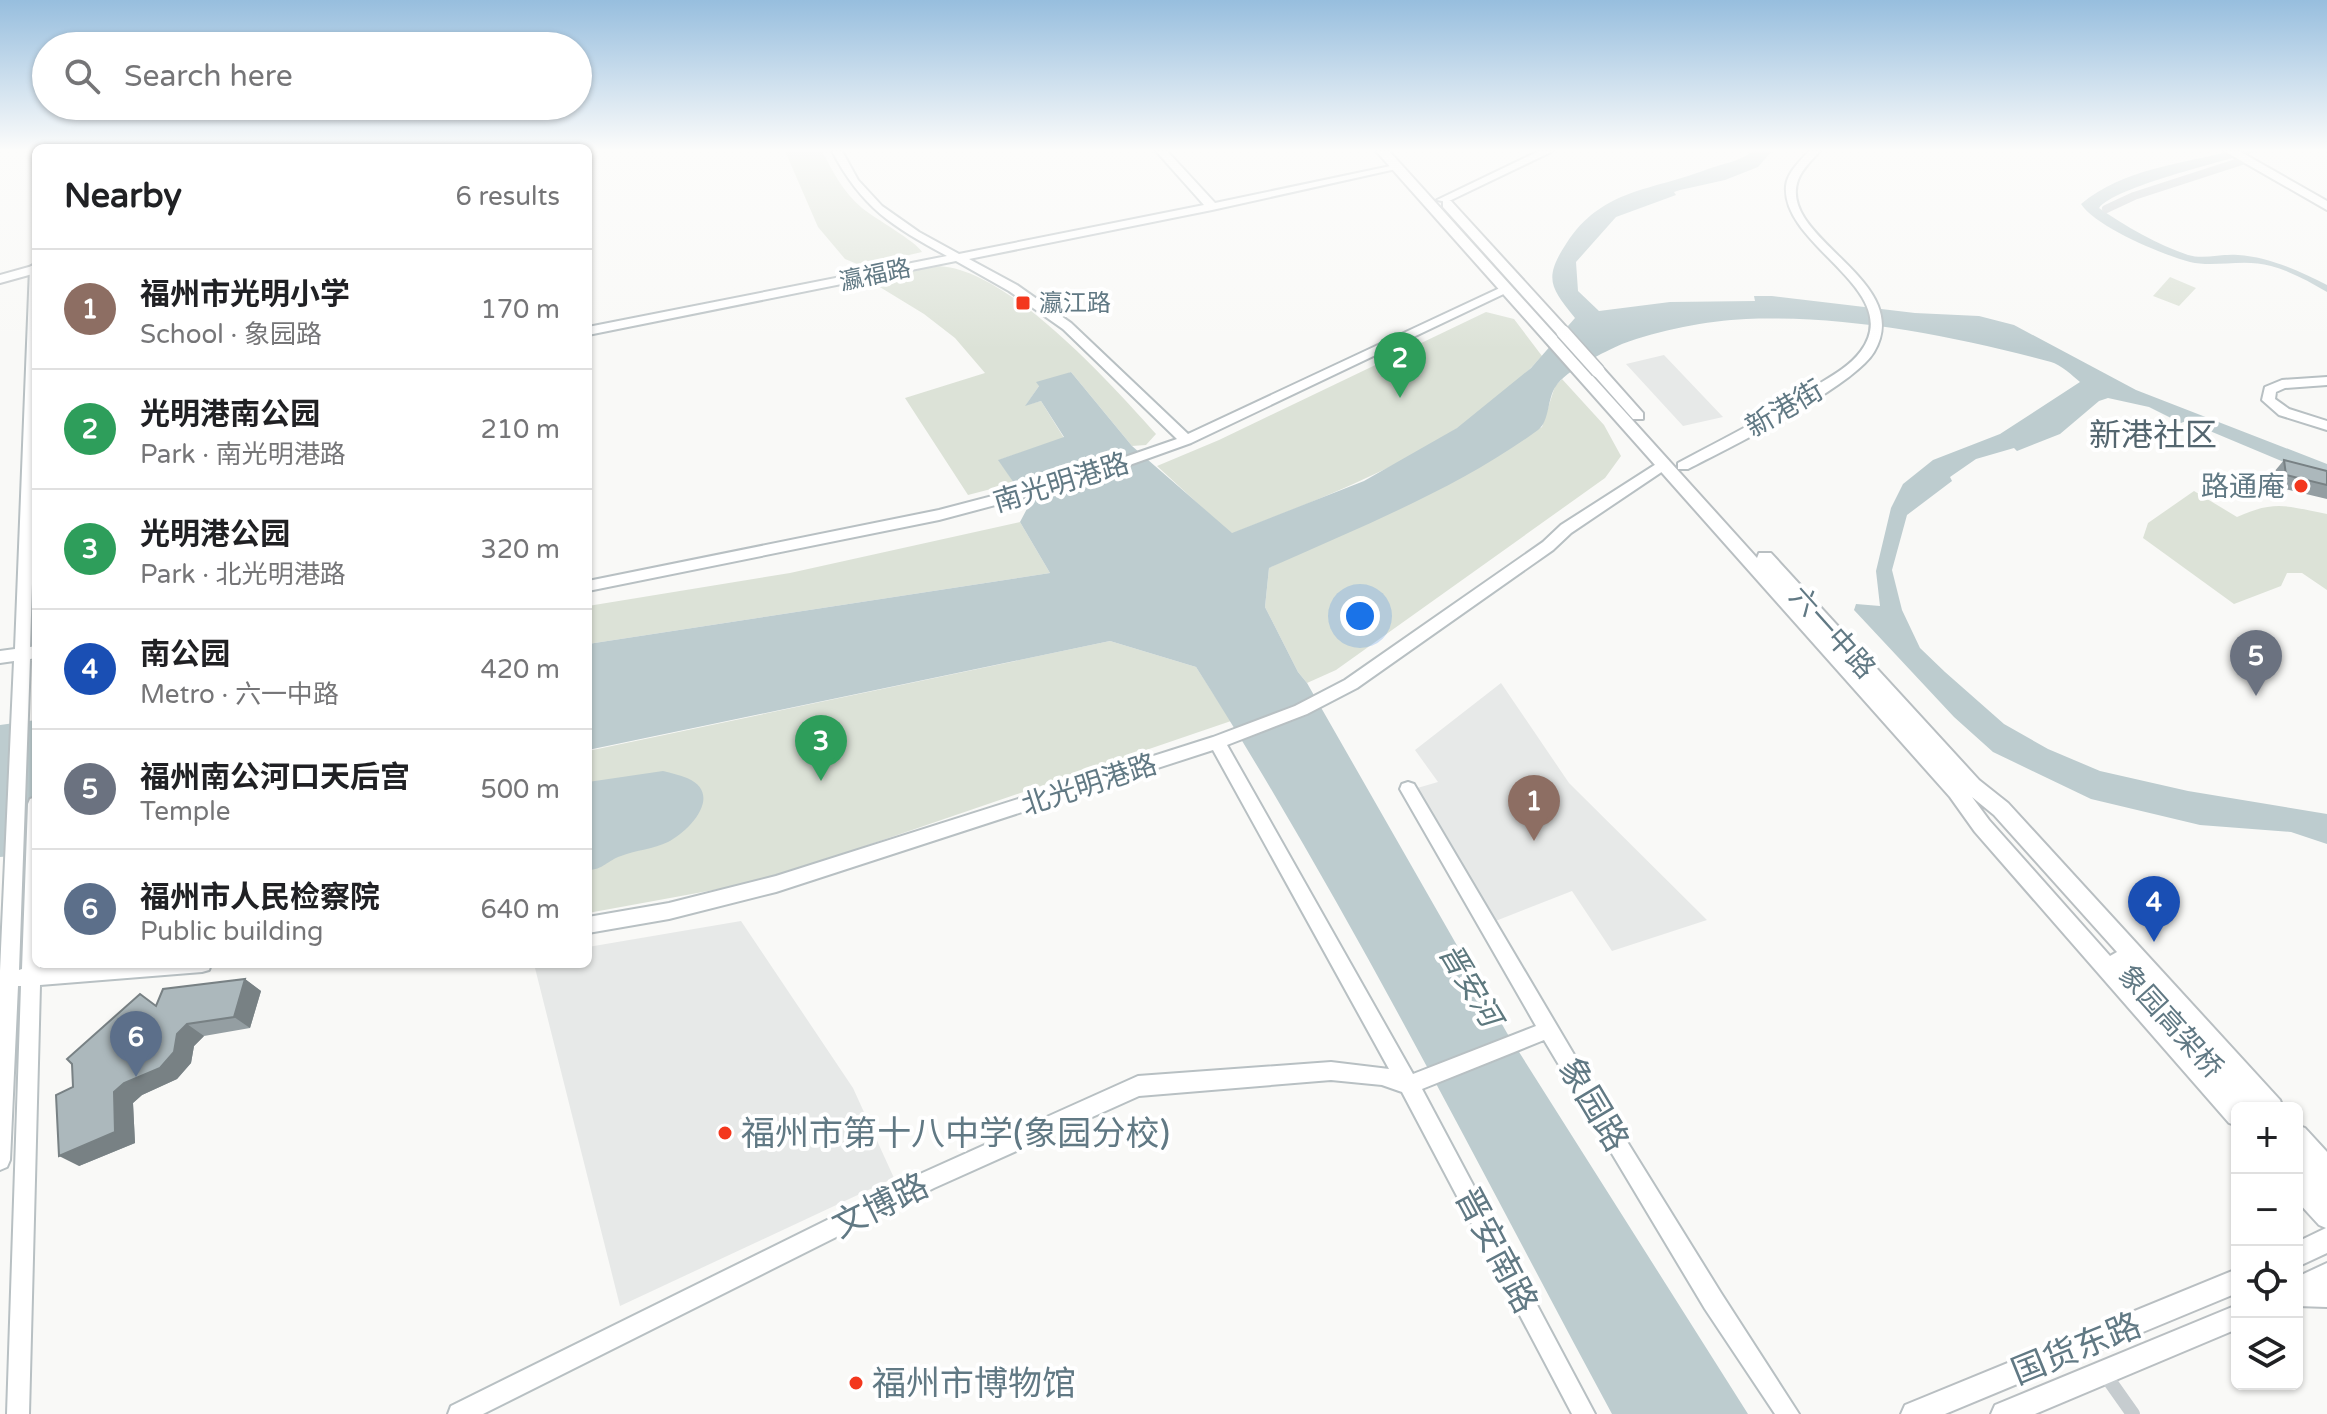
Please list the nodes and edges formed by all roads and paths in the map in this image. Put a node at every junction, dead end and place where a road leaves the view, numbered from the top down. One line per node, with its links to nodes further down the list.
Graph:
1 (892, 217): 7 (street)
2 (1161, 217): 7 (street, 瀛福路)
3 (1441, 217): 12 (main road, 六一中路)
4 (1457, 217): 15 (main road, 六一中路)
5 (1791, 217): 13 (street)
6 (1801, 217): 13 (street)
7 (958, 257): 14 (street, 瀛福路); 18 (street)
8 (32, 267): 10 (main road)
9 (32, 268): 11 (main road)
10 (0, 271)
11 (0, 279)
12 (1506, 290): 15 (main road, 六一中路); 18 (street, 南光明港路)
13 (1865, 302): 19 (street, 新港街)
14 (592, 330)
15 (1557, 336): 19 (main road, 六一中路)
16 (2327, 381): 17 (street)
17 (2327, 426)
18 (1186, 440): 21 (street, 南光明港路)
19 (1674, 465): 24 (street, 北光明港路); 25 (main road, 六一中路)
20 (32, 524): 22 (street)
21 (592, 585)
22 (30, 653): 23 (street); 28 (street)
23 (0, 657)
24 (1226, 739): 29 (street, 北光明港路); 34 (street, 晋安南路)
25 (1964, 788): 35 (main road, 象园高架桥); 36 (main road, 六一中路); 37 (main road, 六一中路)
26 (1408, 789): 33 (street, 象园路)
27 (32, 823): 28 (street)
28 (25, 855): 31 (street); 32 (street)
29 (592, 924)
30 (149, 968): 31 (street)
31 (30, 977): 32 (street); 56 (street)
32 (3, 981): 41 (street)
33 (1550, 1029): 34 (street); 59 (street, 象园路)
34 (1409, 1085): 57 (street, 文博路); 58 (street, 晋安南路)
35 (2243, 1102)
36 (2267, 1102)
37 (2231, 1108)
38 (2303, 1137): 40 (main road)
39 (2303, 1141): 42 (main road)
40 (2327, 1148)
41 (0, 1160)
42 (2327, 1169)
43 (2303, 1170): 45 (main road)
44 (2303, 1190): 46 (main road)
45 (2327, 1196)
46 (2327, 1217)
47 (2327, 1240): 48 (main road)
48 (2303, 1252)
49 (2327, 1275): 51 (main road)
50 (2231, 1283): 60 (main road, 国货东路)
51 (2303, 1289)
52 (2303, 1293): 53 (main road)
53 (2327, 1295)
54 (2235, 1318): 55 (main road, 国货东路)
55 (2104, 1373): 61 (main road, 国货东路); 62 (street)
56 (18, 1414)
57 (459, 1414)
58 (1584, 1414)
59 (1788, 1414)
60 (1914, 1414)
61 (2004, 1414)
62 (2133, 1414)

